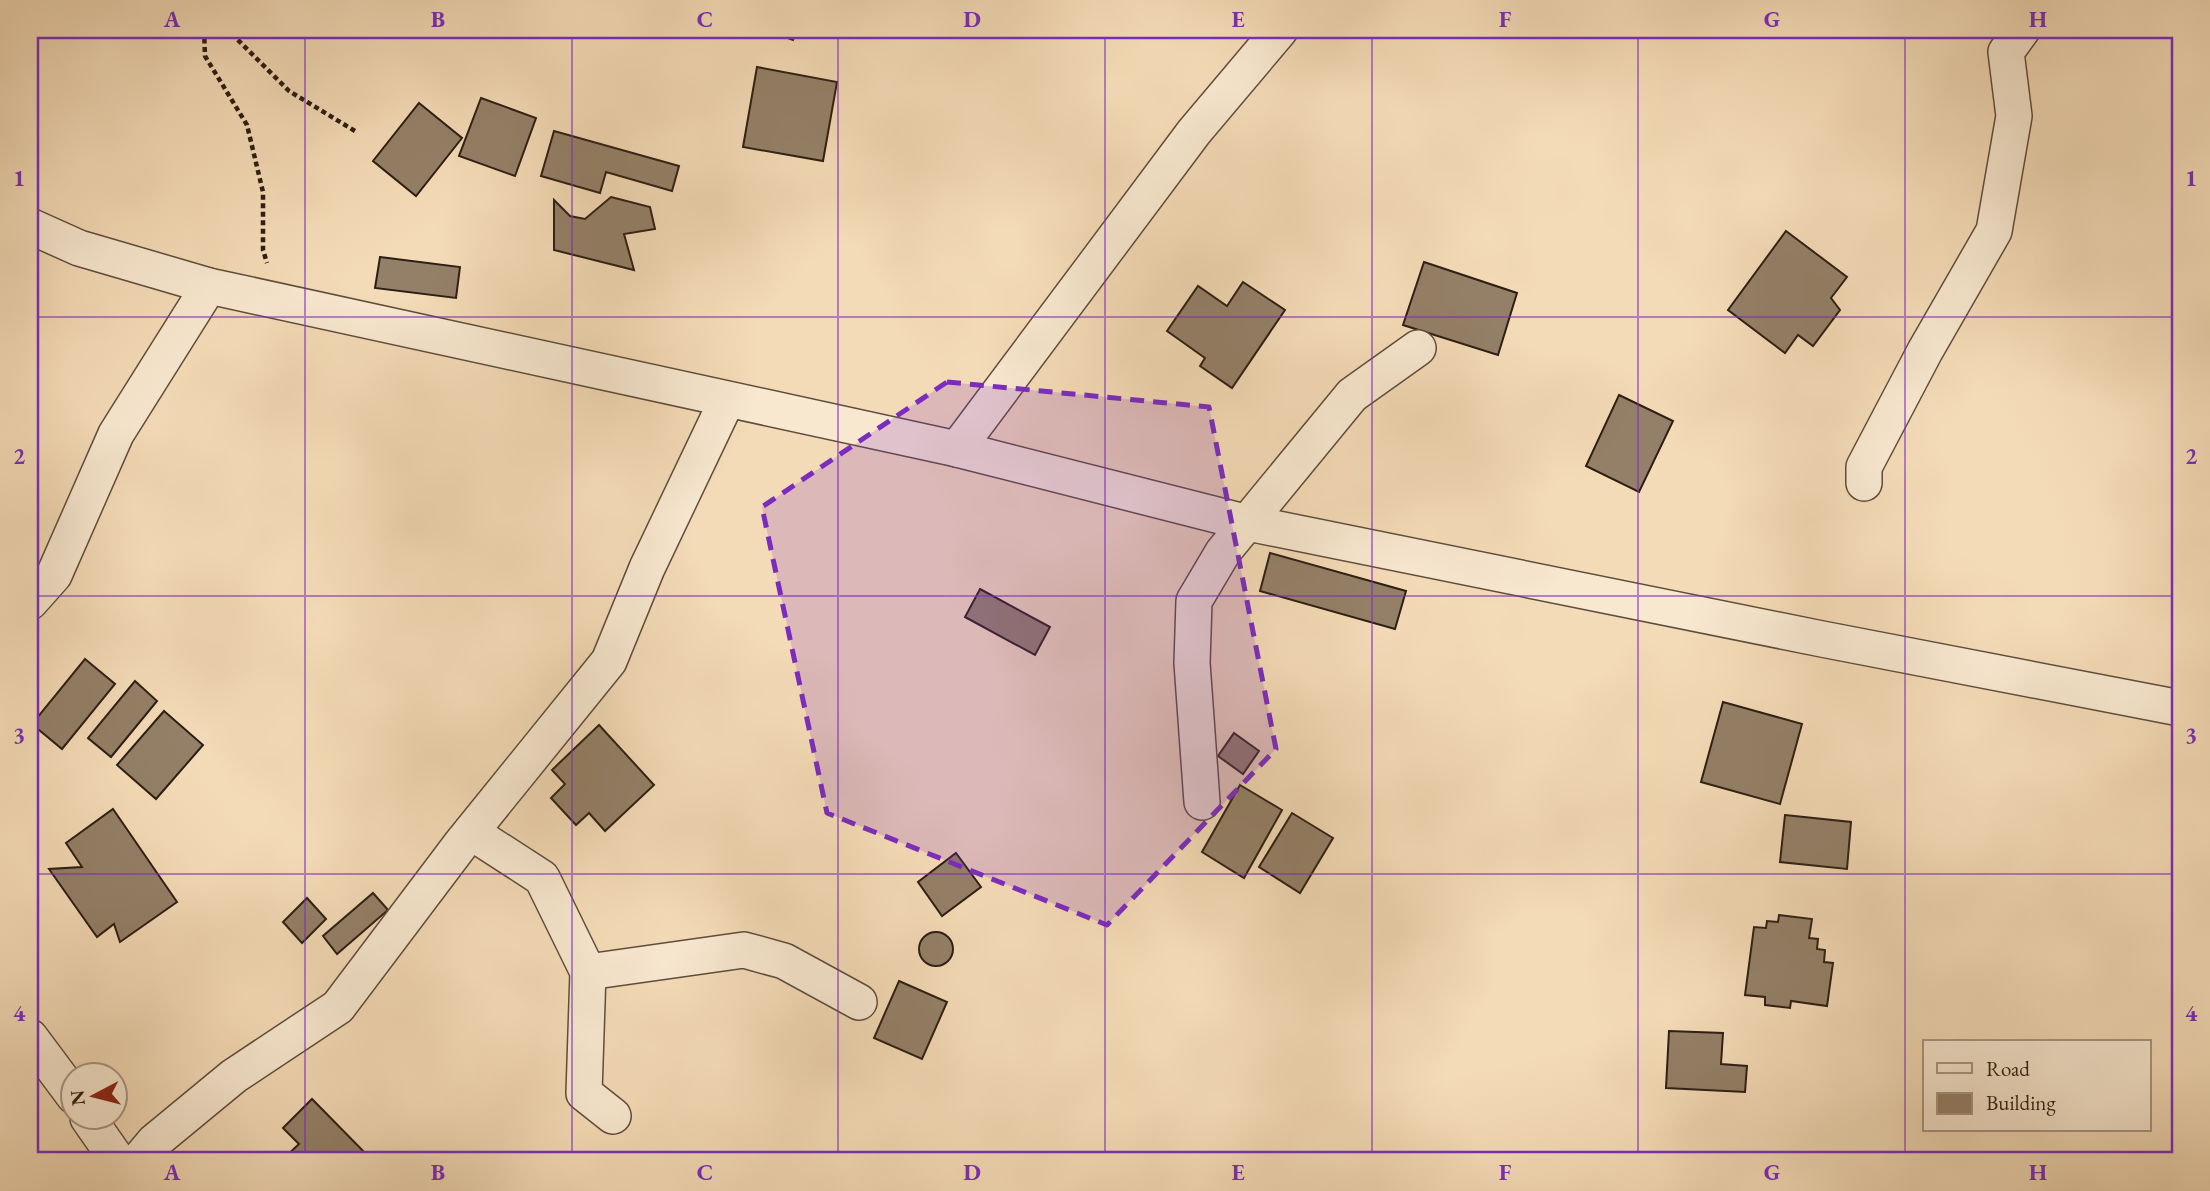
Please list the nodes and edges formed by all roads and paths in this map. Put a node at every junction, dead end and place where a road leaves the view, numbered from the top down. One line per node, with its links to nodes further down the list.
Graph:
1 (204, 30): 8 (path)
2 (224, 30): 5 (path)
3 (1280, 30): 11 (street)
4 (2022, 30): 12 (street)
5 (355, 131)
6 (30, 226): 7 (street)
7 (209, 286): 8 (street); 14 (street)
8 (278, 300): 10 (street)
9 (1418, 348): 13 (street)
10 (727, 400): 11 (street); 17 (street)
11 (957, 449): 13 (street)
12 (1864, 483)
13 (1248, 523): 15 (street); 16 (street)
14 (30, 602)
15 (2180, 708)
16 (1202, 802)
17 (471, 832): 18 (street); 25 (street)
18 (588, 972): 19 (street); 22 (street)
19 (859, 1002)
20 (30, 1037): 21 (street)
21 (60, 1077)
22 (613, 1116)
23 (98, 1132): 24 (street)
24 (118, 1161)
25 (138, 1161)

